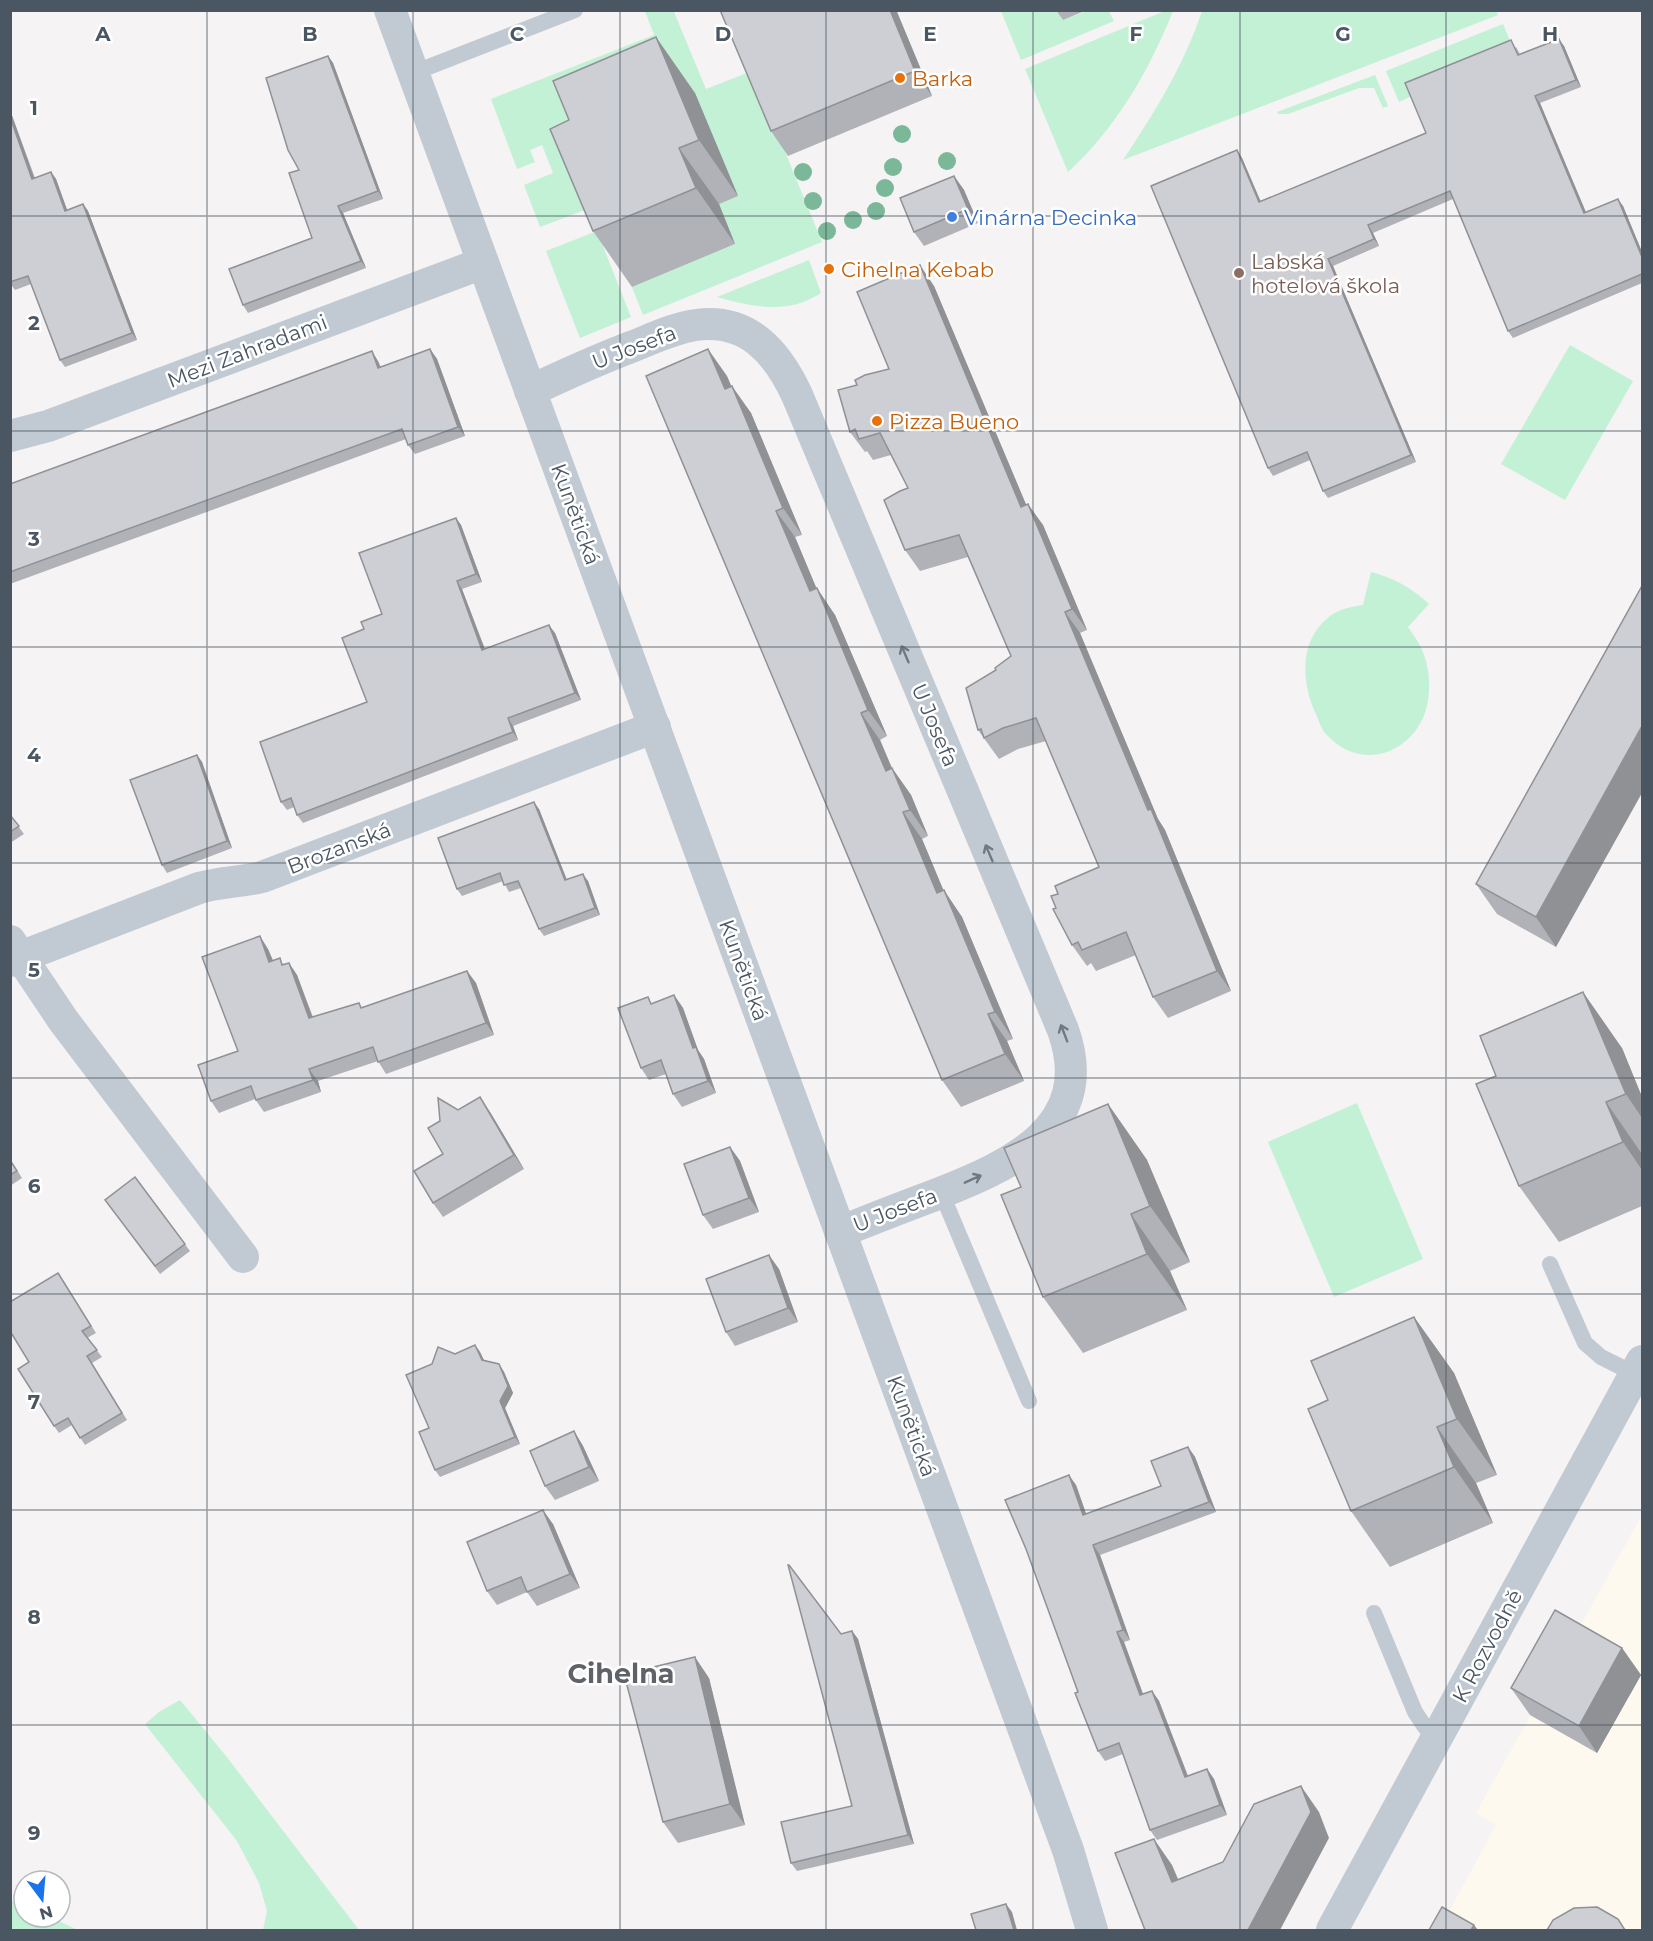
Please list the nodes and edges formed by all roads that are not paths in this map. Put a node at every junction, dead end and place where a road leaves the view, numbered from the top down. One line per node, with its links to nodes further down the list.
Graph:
1 (390, 10): 3 (street, Kunětická)
2 (575, 10): 3 (lane)
3 (413, 73): 4 (street, Kunětická)
4 (483, 263): 5 (street, Kunětická); 6 (street, Mezi Zahradami)
5 (530, 391): 7 (street, Kunětická); 9 (street, U Josefa, one-way to 5)
6 (10, 436)
7 (655, 727): 8 (street, Brozanská); 10 (street, Kunětická)
8 (14, 952): 11 (street, Brozanská)
9 (940, 1192): 10 (street, U Josefa); 14 (lane)
10 (840, 1232): 17 (street, Kunětická)
11 (243, 1257)
12 (1550, 1264): 13 (lane)
13 (1639, 1367): 16 (street, K Rozvodně)
14 (1029, 1401)
15 (1374, 1613): 16 (lane)
16 (1437, 1738): 18 (street, K Rozvodně)
17 (1092, 1930)
18 (1332, 1930)

